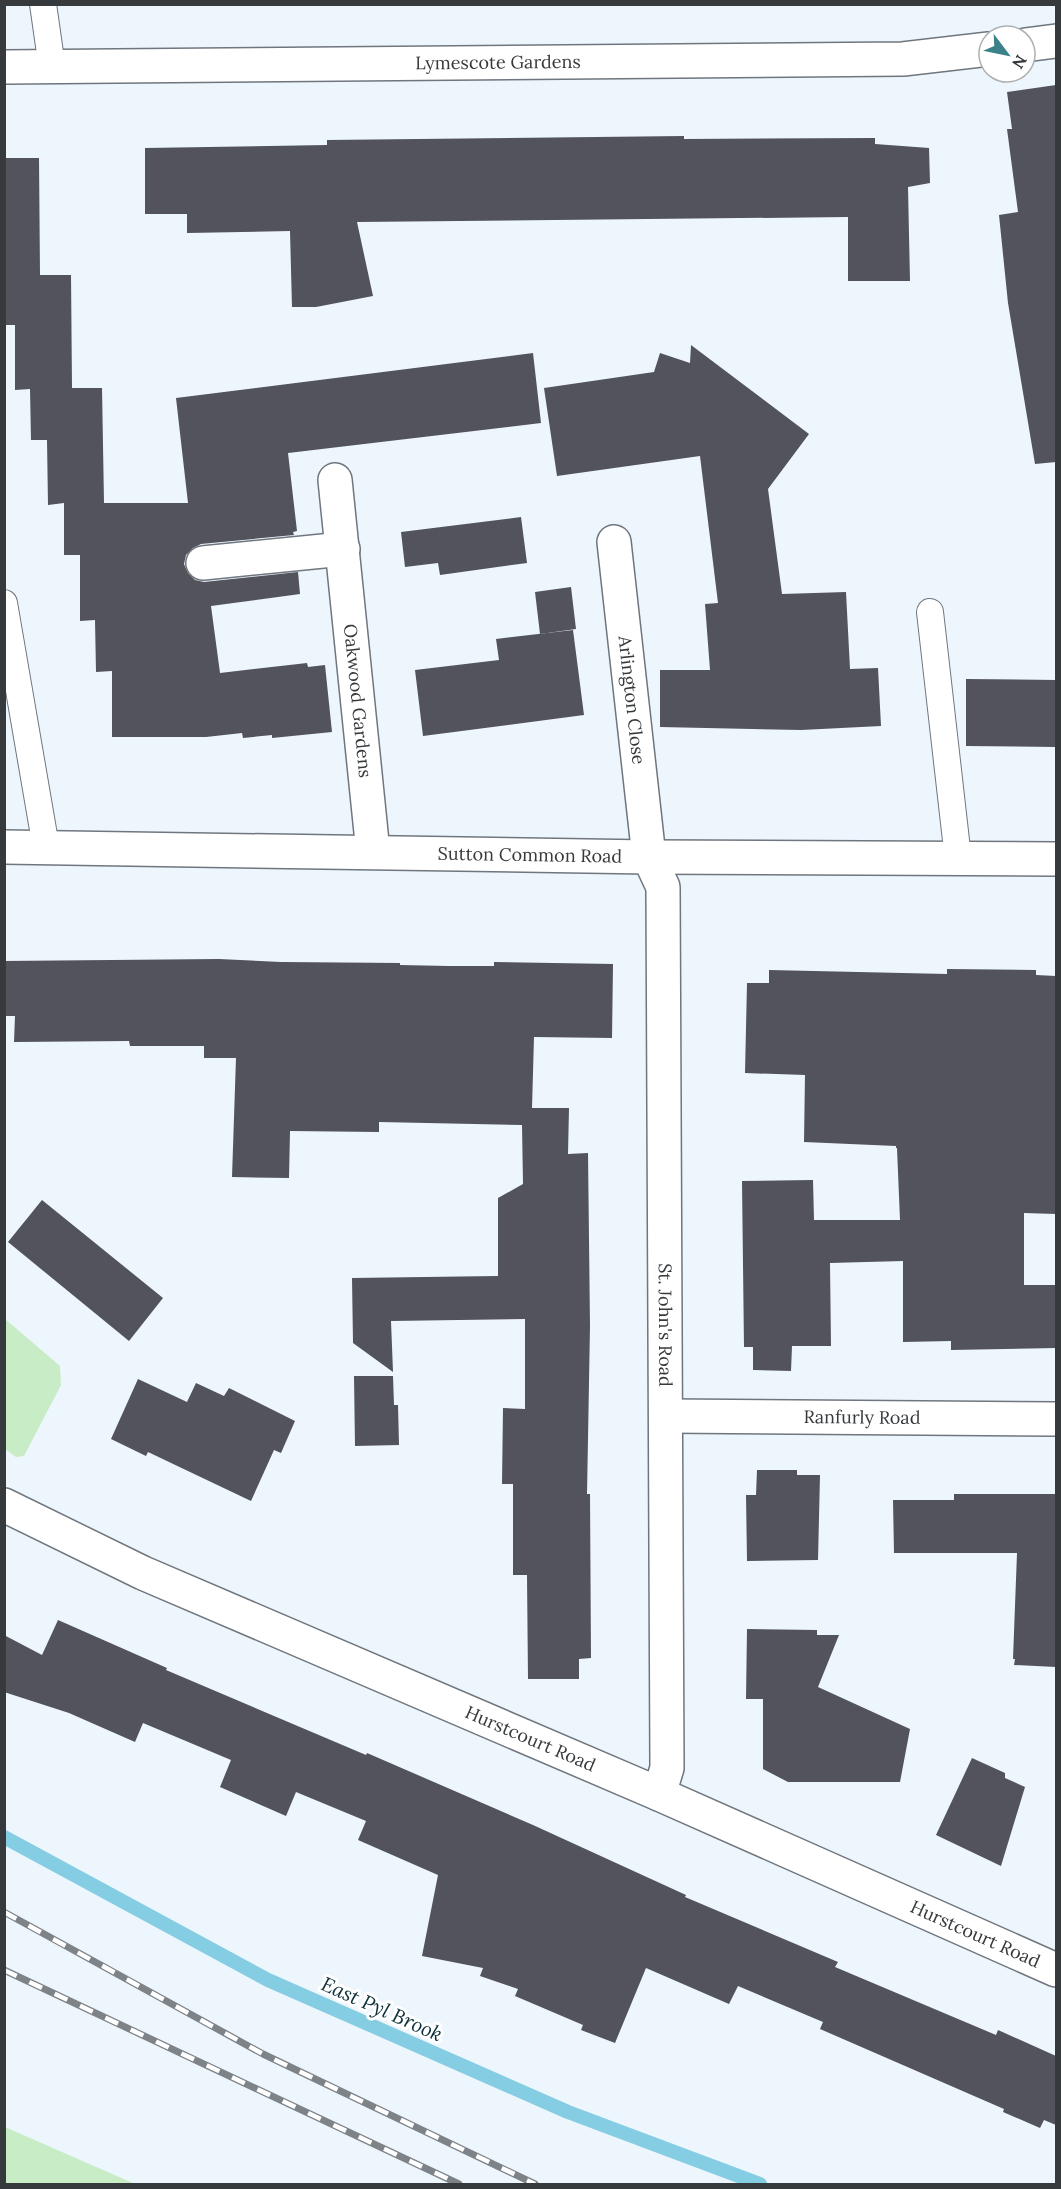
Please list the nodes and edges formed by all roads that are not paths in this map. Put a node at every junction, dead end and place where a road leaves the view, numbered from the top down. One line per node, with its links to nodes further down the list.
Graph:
1 (44, 4): 5 (lane)
2 (1056, 41): 3 (street)
3 (1037, 43)
4 (977, 50): 5 (street, Lymescote Gardens)
5 (52, 66): 6 (street, Lymescote Gardens)
6 (4, 67)
7 (336, 480): 9 (street, Oakwood Gardens)
8 (614, 542): 16 (street, Arlington Close)
9 (344, 549): 10 (street); 15 (street, Oakwood Gardens)
10 (203, 563)
11 (4, 603): 14 (lane)
12 (930, 612): 17 (lane)
13 (4, 847): 14 (street, Sutton Common Road)
14 (46, 847): 15 (street, Sutton Common Road)
15 (373, 852): 16 (street, Sutton Common Road)
16 (649, 857): 17 (street, Sutton Common Road); 19 (street, St. John's Road)
17 (958, 858): 18 (street, Sutton Common Road)
18 (1056, 859)
19 (667, 1416): 20 (street, Ranfurly Road); 22 (street, St. John's Road)
20 (1056, 1419)
21 (4, 1505): 22 (street, Hurstcourt Road)
22 (659, 1794): 23 (street, Hurstcourt Road)
23 (1056, 1970)

